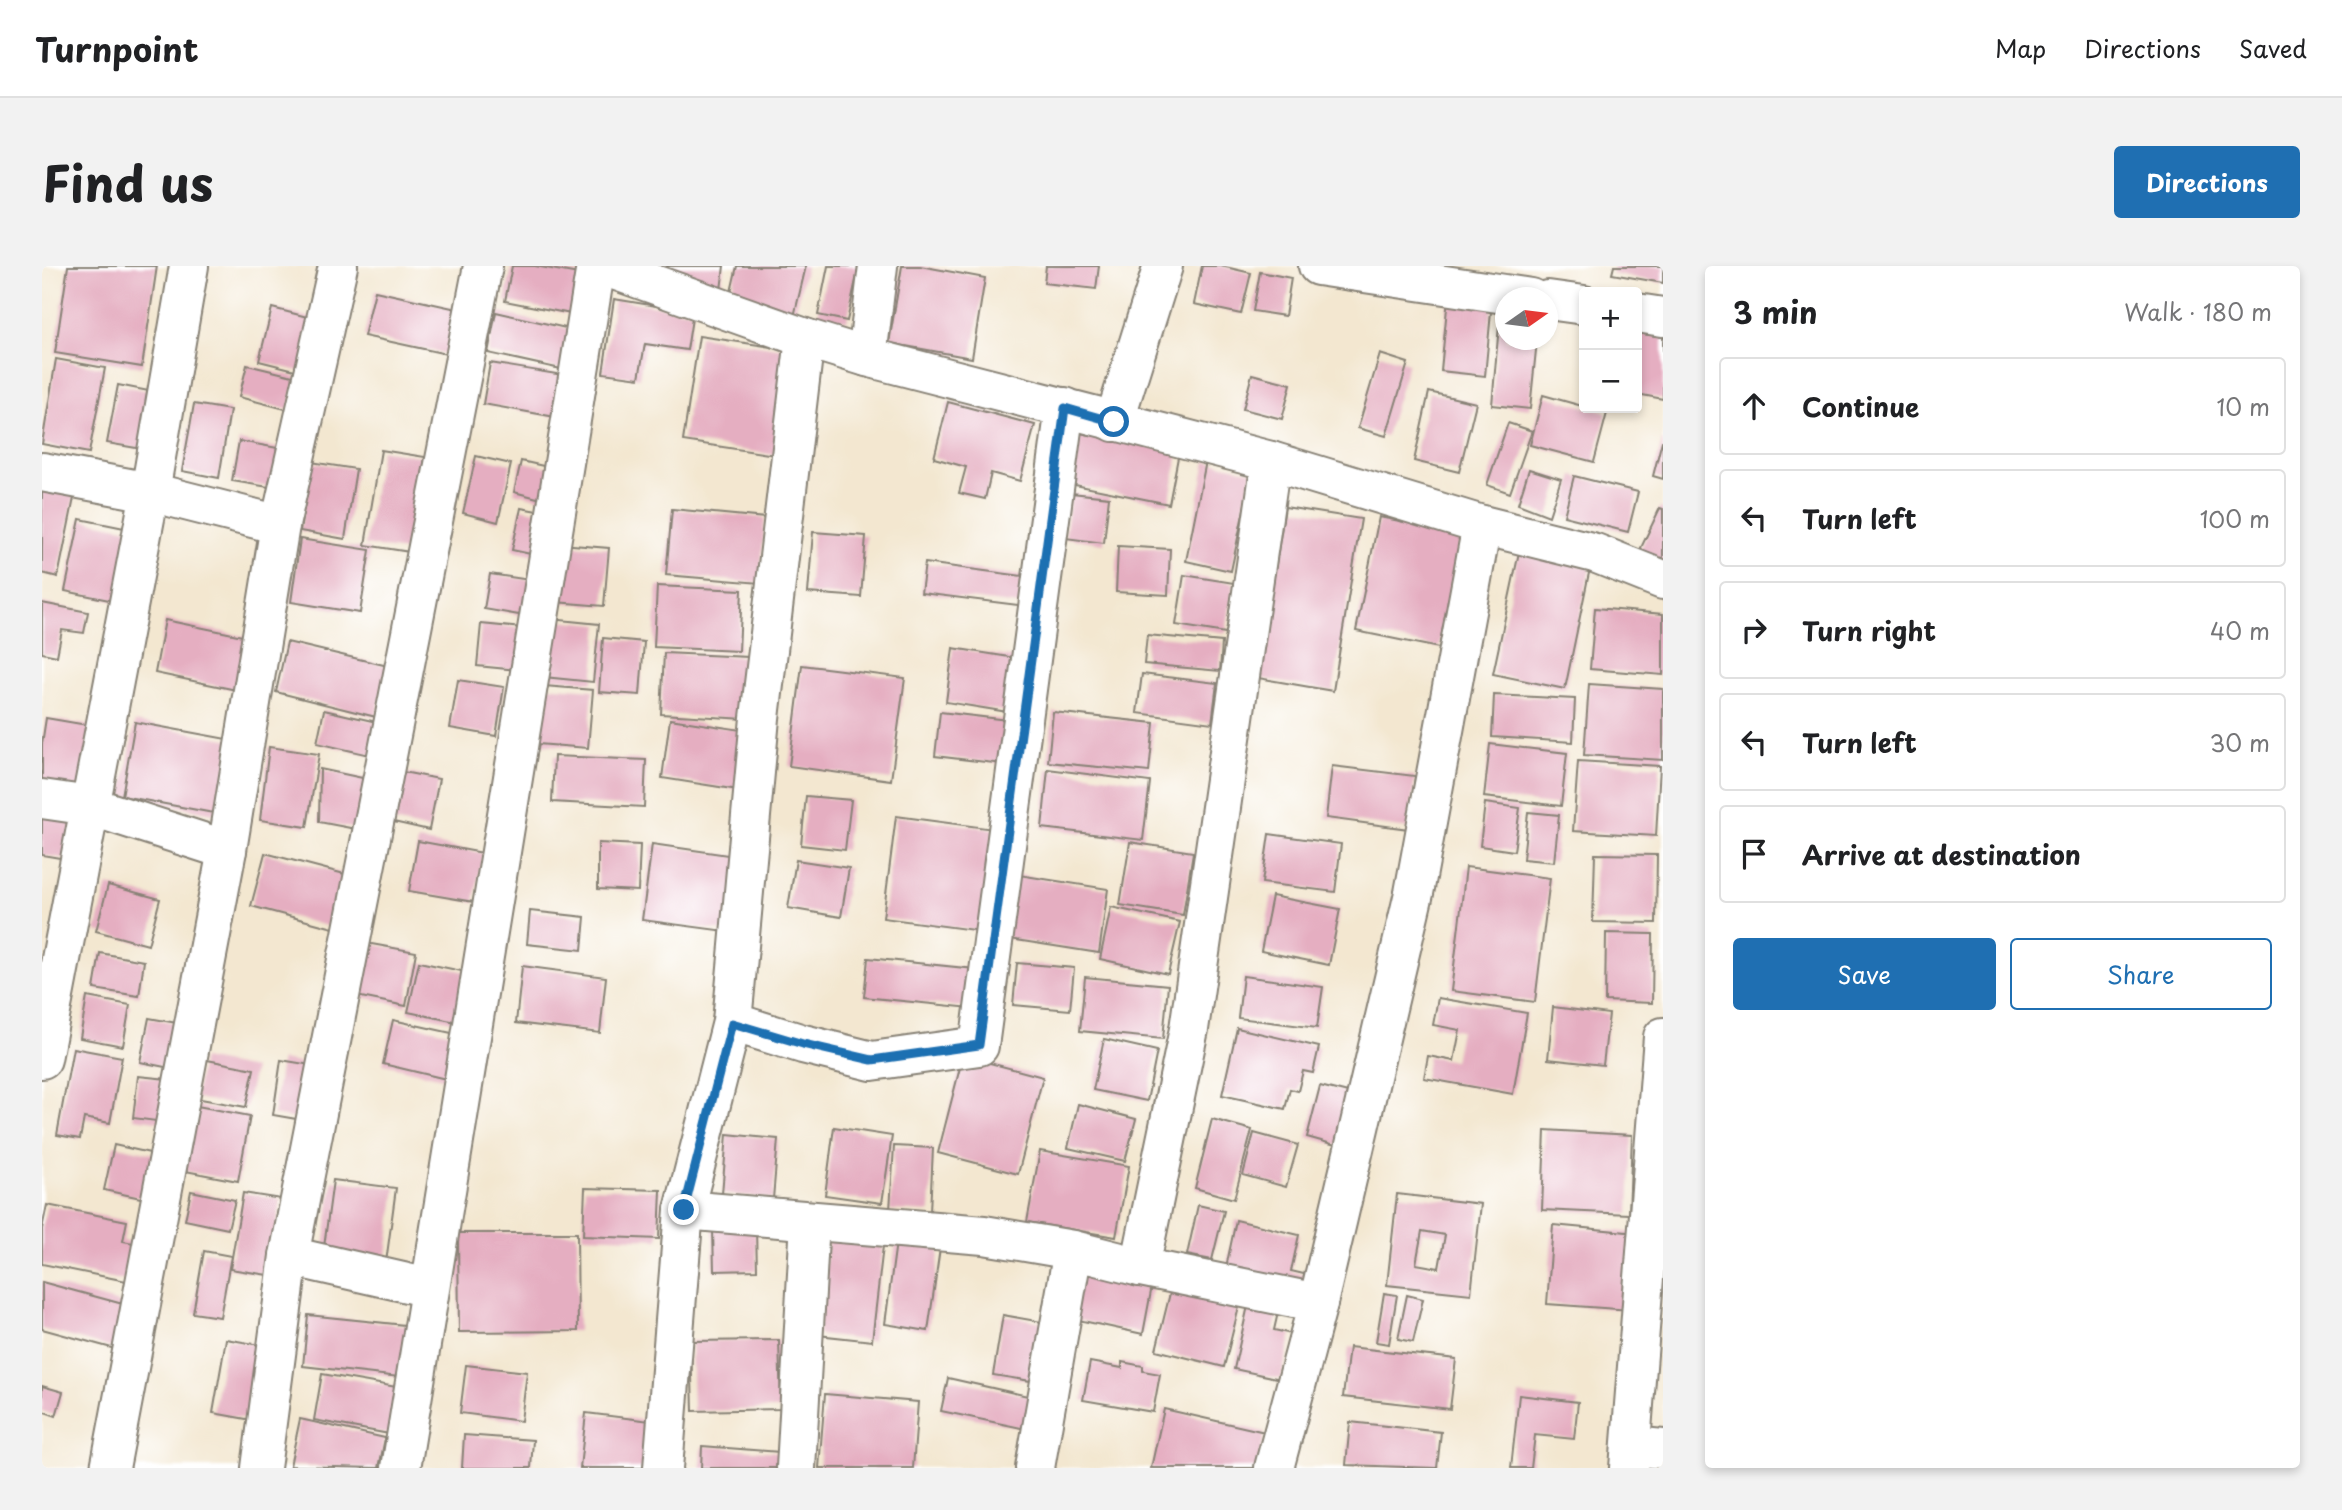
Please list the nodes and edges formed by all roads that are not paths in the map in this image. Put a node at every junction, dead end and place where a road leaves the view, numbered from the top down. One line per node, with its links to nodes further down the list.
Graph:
1 (189, 266): 20 (street)
2 (338, 266): 21 (street)
3 (483, 266): 33 (street)
4 (596, 266): 35 (street)
5 (603, 266): 14 (street)
6 (878, 266): 15 (street)
7 (1163, 266): 17 (street)
8 (1318, 266): 9 (street)
9 (1495, 293)
10 (1558, 301): 11 (street)
11 (1579, 304)
12 (1642, 314): 13 (street)
13 (1663, 317)
14 (805, 338): 15 (street); 27 (street)
15 (867, 356): 16 (street)
16 (1065, 408): 17 (street); 27 (street)
17 (1114, 422): 18 (street)
18 (1271, 461): 22 (street); 34 (street)
19 (42, 472): 20 (street)
20 (150, 492): 21 (street); 25 (street)
21 (281, 525): 26 (street)
22 (1482, 525): 23 (street); 36 (street)
23 (1663, 580)
24 (42, 799): 25 (street)
25 (90, 806): 26 (street); 29 (street)
26 (228, 850): 38 (street)
27 (732, 1023): 30 (street)
28 (1663, 1037): 37 (street)
29 (42, 1059)
30 (684, 1210): 31 (street); 41 (street)
31 (810, 1222): 32 (street); 42 (street)
32 (1073, 1250): 34 (street); 43 (street)
33 (289, 1256): 35 (street); 39 (street)
34 (1140, 1267): 36 (street)
35 (429, 1289): 40 (street)
36 (1318, 1303): 44 (street)
37 (1641, 1454)
38 (110, 1468)
39 (261, 1468)
40 (401, 1468)
41 (663, 1468)
42 (796, 1468)
43 (1035, 1468)
44 (1274, 1468)

